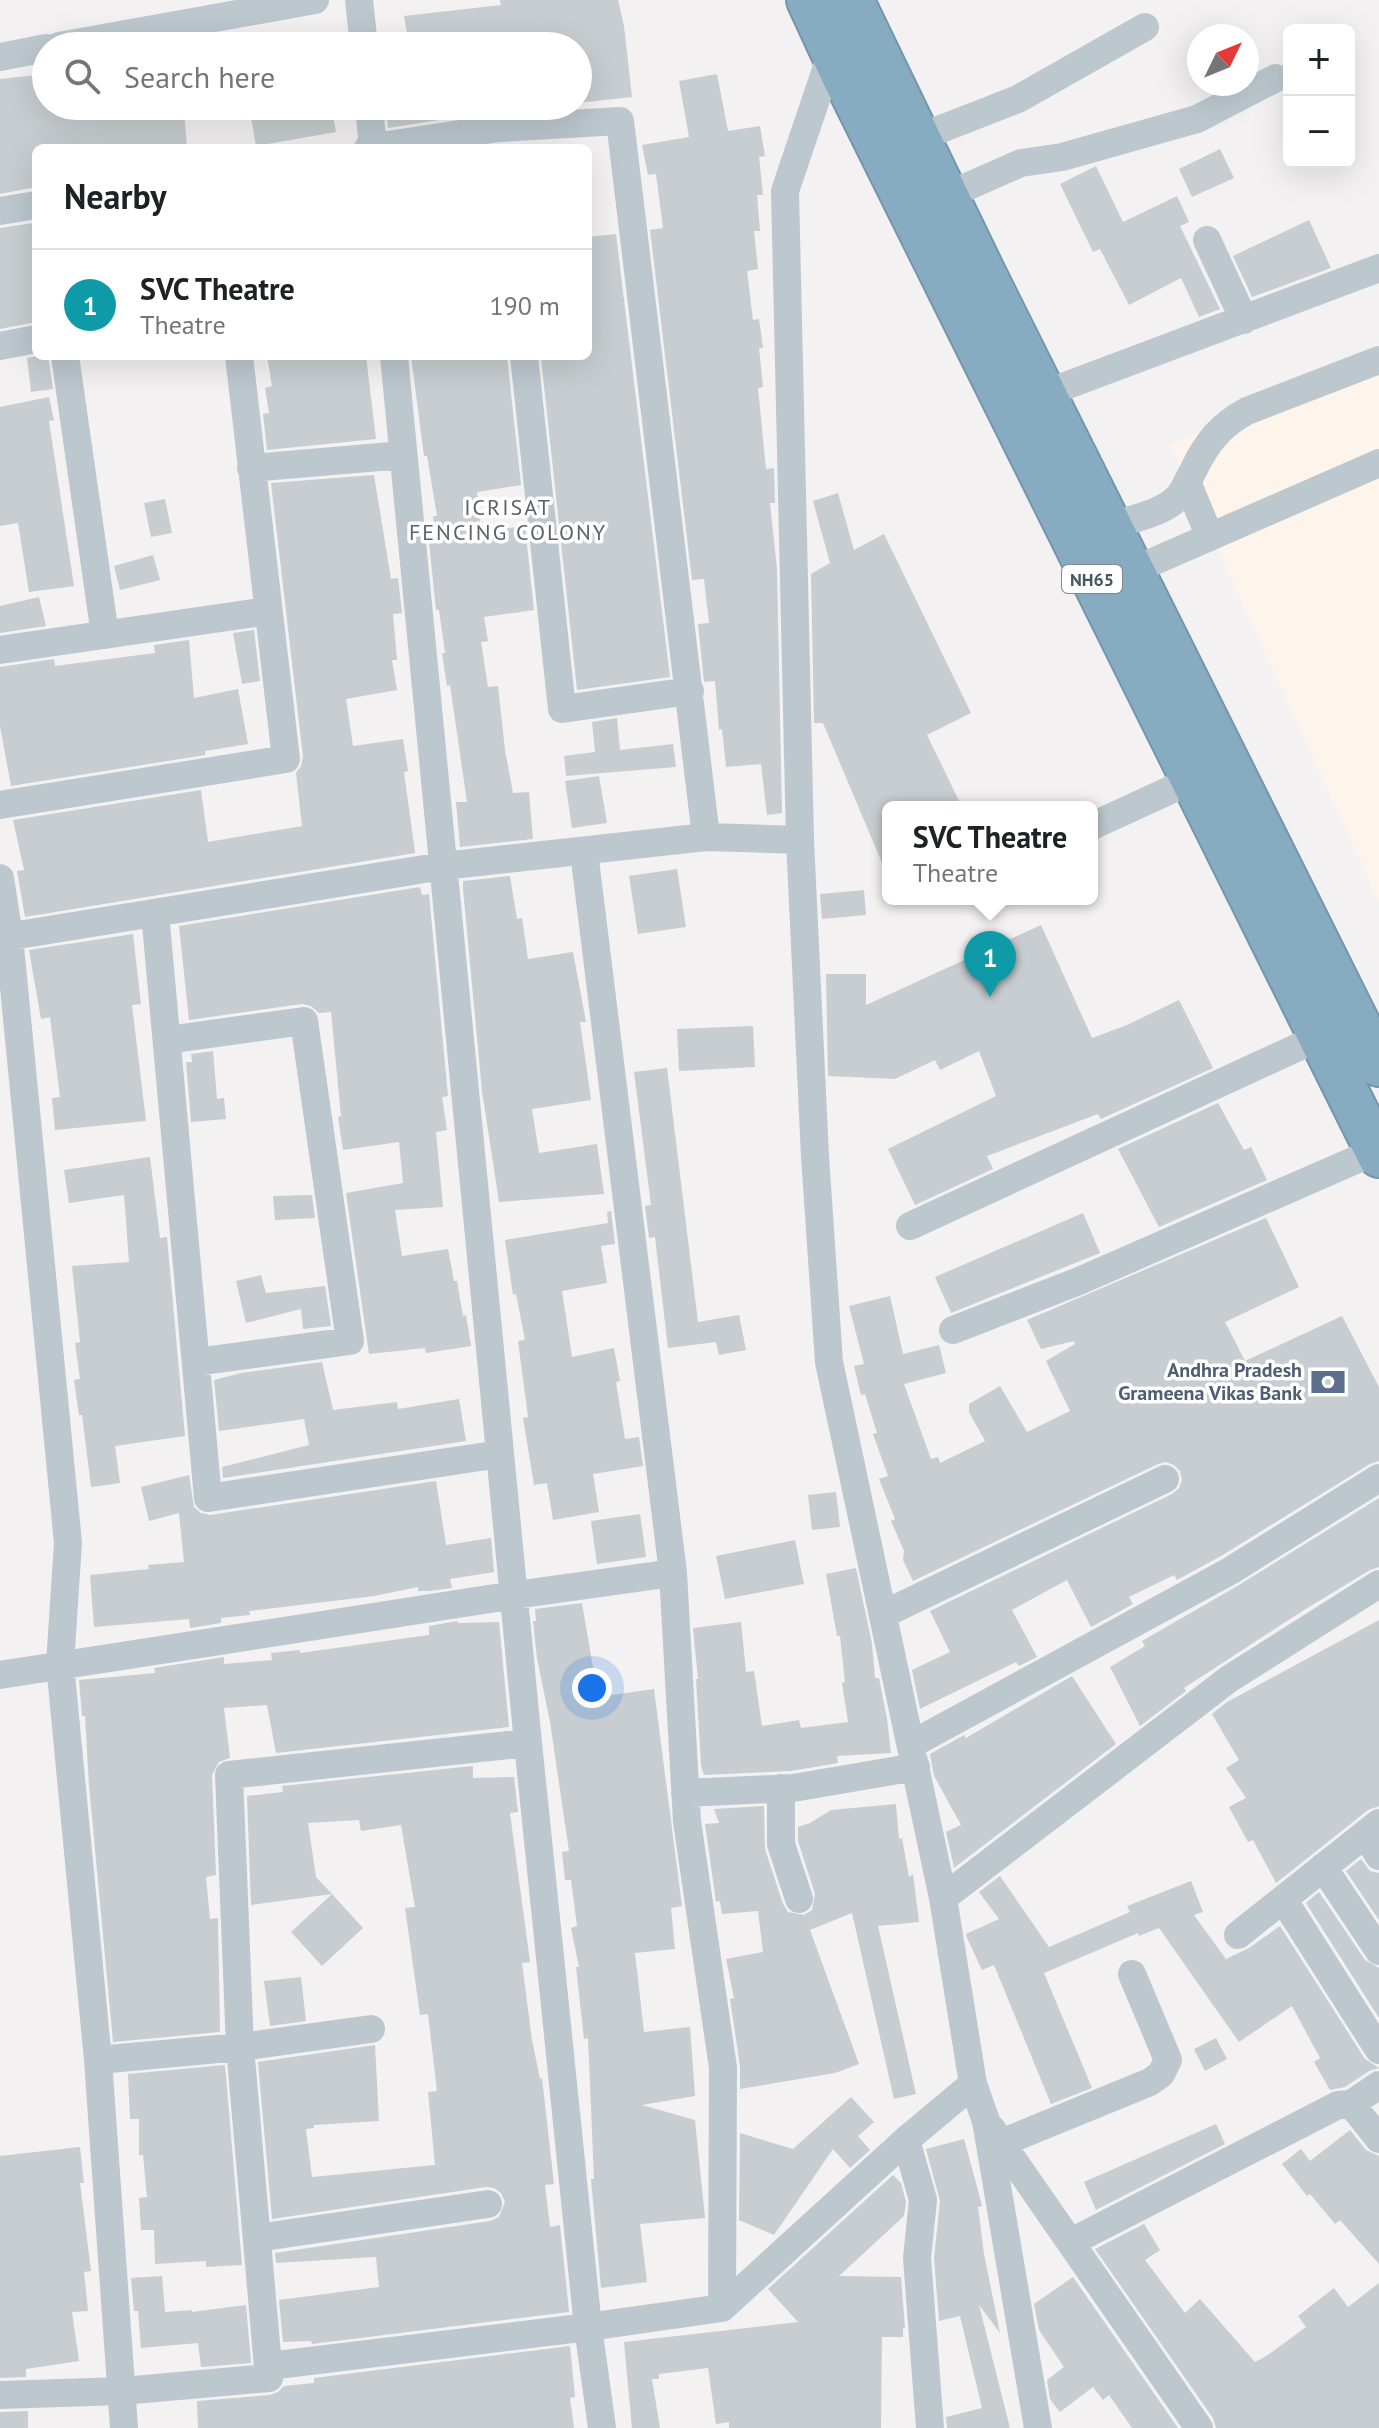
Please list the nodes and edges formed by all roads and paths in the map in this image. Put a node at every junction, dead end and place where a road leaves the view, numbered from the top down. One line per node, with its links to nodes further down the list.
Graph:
1 (315, 0): 6 (street)
2 (359, 0): 7 (street)
3 (808, 0): 9 (highway, NH65)
4 (852, 0): 14 (highway, NH65)
5 (1145, 27): 14 (street)
6 (137, 32)
7 (362, 32)
8 (32, 51): 10 (street)
9 (832, 52): 42 (highway, NH65); 47 (street)
10 (0, 57)
11 (1276, 78): 17 (street)
12 (370, 120): 15 (street)
13 (500, 138): 16 (street); 41 (street)
14 (918, 138): 17 (highway, NH65)
15 (372, 144)
16 (423, 144)
17 (946, 196): 30 (highway, NH65)
18 (32, 206): 19 (street)
19 (0, 211)
20 (1207, 240): 22 (street)
21 (1379, 268): 22 (street)
22 (1244, 320): 30 (street)
23 (32, 340): 24 (street)
24 (0, 346)
25 (66, 360): 39 (street)
26 (239, 360): 33 (street)
27 (394, 360): 31 (street)
28 (524, 360): 41 (street)
29 (1379, 360): 34 (street)
30 (1044, 394): 35 (highway, NH65)
31 (403, 455): 33 (street); 49 (street)
32 (1379, 463): 36 (street)
33 (251, 468): 38 (street)
34 (1187, 482): 35 (street); 36 (street)
35 (1111, 526): 37 (highway, NH65)
36 (1210, 537): 37 (street)
37 (1132, 571): 42 (highway, NH65)
38 (268, 611): 39 (street); 44 (street)
39 (105, 635): 40 (street)
40 (0, 650)
41 (690, 691): 46 (street)
42 (1176, 704): 43 (highway, NH65); 53 (highway, NH65)
43 (1192, 780): 45 (street); 54 (highway, NH65)
44 (0, 805)
45 (1098, 823)
46 (706, 837): 47 (street); 48 (street)
47 (800, 840): 67 (street)
48 (584, 852): 49 (street); 64 (street)
49 (443, 866): 51 (street); 61 (street)
50 (0, 878): 52 (street)
51 (155, 913): 52 (street); 55 (street)
52 (4, 937): 68 (street)
53 (1369, 1023): 56 (highway, NH65)
54 (1320, 1037): 57 (highway, NH65); 58 (street)
55 (167, 1040): 60 (street); 60 (street)
56 (1379, 1065)
57 (1378, 1153): 59 (street)
58 (910, 1226)
59 (953, 1330)
60 (196, 1362): 61 (street)
61 (500, 1454): 66 (street)
62 (1379, 1478): 71 (street)
63 (1165, 1479): 67 (street)
64 (673, 1573): 66 (street); 73 (street)
65 (1379, 1584): 76 (street)
66 (515, 1595): 68 (street); 70 (street)
67 (884, 1614): 71 (street)
68 (60, 1664): 69 (street); 85 (street)
69 (0, 1675)
70 (528, 1743): 83 (street); 96 (street)
71 (914, 1755): 72 (street); 76 (street)
72 (781, 1788): 73 (street); 77 (street)
73 (685, 1793): 95 (street)
74 (1374, 1837): 75 (street)
75 (1323, 1867): 78 (street); 80 (street)
76 (943, 1898): 86 (street)
77 (799, 1899)
78 (1283, 1899): 79 (street); 84 (street)
79 (1238, 1935)
80 (1379, 1951)
81 (1132, 1974): 89 (street)
82 (371, 2029): 83 (street)
83 (240, 2047): 85 (street); 93 (street)
84 (1379, 2050)
85 (98, 2060): 98 (street)
86 (973, 2084): 89 (street); 91 (street)
87 (1379, 2085): 88 (street)
88 (1351, 2104): 90 (street); 94 (street)
89 (994, 2132): 94 (street); 103 (street)
90 (1379, 2139)
91 (906, 2140): 95 (street); 102 (street)
92 (488, 2204): 93 (street)
93 (257, 2238): 97 (street)
94 (1071, 2242): 104 (street)
95 (722, 2308): 96 (street)
96 (588, 2327): 97 (street); 101 (street)
97 (269, 2366): 98 (street)
98 (122, 2391): 99 (street); 100 (street)
99 (0, 2395)
100 (124, 2428)
101 (602, 2428)
102 (930, 2428)
103 (1038, 2428)
104 (1199, 2428)

